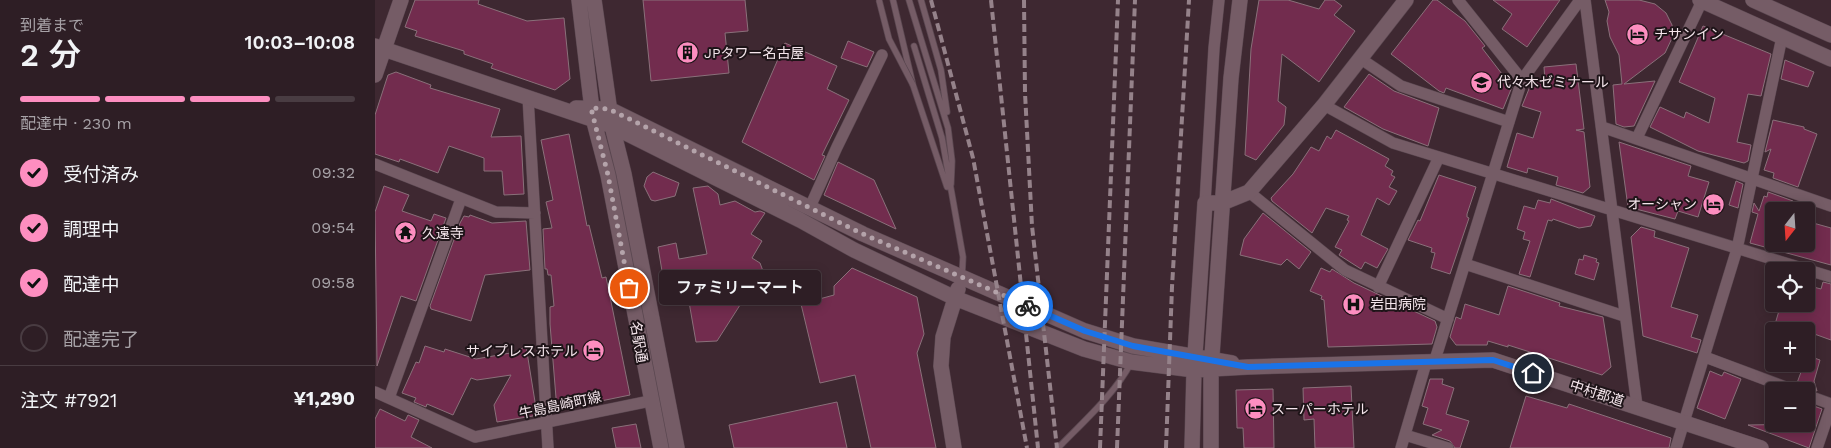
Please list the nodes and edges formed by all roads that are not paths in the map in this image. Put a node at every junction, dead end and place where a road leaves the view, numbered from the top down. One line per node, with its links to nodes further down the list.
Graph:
1 (401, 0): 21 (street)
2 (579, 0): 31 (street, 名駅通)
3 (594, 0): 30 (street, 名駅通)
4 (879, 0): 27 (lane, bridge)
5 (893, 0): 27 (lane, bridge)
6 (909, 0): 17 (lane)
7 (913, 0): 17 (lane)
8 (921, 0): 35 (lane)
9 (1219, 0): 44 (street)
10 (1240, 0): 45 (street)
11 (1406, 0): 24 (street)
12 (1458, 0): 26 (street)
13 (1580, 0): 26 (street)
14 (1585, 0): 34 (street)
15 (1701, 0): 19 (street); 36 (street)
16 (1753, 0): 18 (street)
17 (915, 14): 35 (lane)
18 (1831, 36)
19 (1782, 38): 23 (street); 40 (street)
20 (914, 46): 42 (lane)
21 (380, 47): 25 (street); 28 (street)
22 (882, 55): 47 (street)
23 (1831, 58)
24 (1361, 60): 29 (street); 32 (street)
25 (375, 75)
26 (1522, 80): 32 (street)
27 (913, 86): 42 (lane)
28 (527, 97): 31 (street); 49 (street)
29 (1324, 105): 37 (street); 41 (street)
30 (609, 109): 31 (street); 33 (street, 名駅通); 47 (street)
31 (592, 113): 33 (street); 67 (street, 名駅通)
32 (1509, 122): 39 (street)
33 (612, 126): 55 (street); 77 (street, 名駅通)
34 (1602, 127): 36 (street); 48 (street)
35 (949, 128): 42 (lane)
36 (1637, 138): 40 (street)
37 (1439, 157): 39 (street); 54 (street)
38 (375, 164): 43 (street)
39 (1494, 174): 48 (street); 51 (street)
40 (1753, 177): 46 (street); 50 (street)
41 (1249, 192): 45 (street); 54 (street)
42 (951, 197): 53 (lane)
43 (461, 199): 49 (street); 65 (street)
44 (1205, 203): 45 (street); 60 (street)
45 (1222, 203): 62 (street)
46 (1831, 206)
47 (810, 207): 53 (street)
48 (1614, 211): 50 (street); 56 (street)
49 (535, 213): 71 (street)
50 (1737, 249): 52 (street); 58 (street)
51 (1465, 264): 56 (street); 57 (street)
52 (1831, 277)
53 (962, 278): 55 (street); 60 (street)
54 (1378, 286): 57 (street)
55 (955, 298): 59 (street); 78 (street)
56 (1624, 316): 68 (street)
57 (1448, 319): 61 (street)
58 (1705, 357): 63 (street); 70 (street)
59 (1131, 362): 60 (street); 79 (lane)
60 (1194, 363): 62 (street, 中村郡道); 80 (street)
61 (1430, 363): 62 (street, 中村郡道); 68 (street, 中村郡道); 72 (street)
62 (1211, 365): 81 (street)
63 (1772, 382)
64 (375, 392): 65 (street)
65 (389, 398): 73 (street)
66 (1815, 399): 69 (street)
67 (650, 401): 71 (street, 牛島島崎町線); 76 (street, 名駅通)
68 (1637, 406): 70 (street, 中村郡道)
69 (1831, 406): 86 (street)
70 (1684, 422): 84 (street); 85 (street, 中村郡道)
71 (546, 423): 73 (street, 牛島島崎町線); 75 (street)
72 (1405, 435): 82 (street); 83 (street)
73 (475, 437): 74 (street)
74 (469, 448)
75 (548, 448)
76 (661, 448)
77 (677, 448)
78 (954, 448)
79 (1058, 448)
80 (1192, 448)
81 (1211, 448)
82 (1401, 448)
83 (1448, 448)
84 (1676, 448)
85 (1761, 448)
86 (1817, 448)

